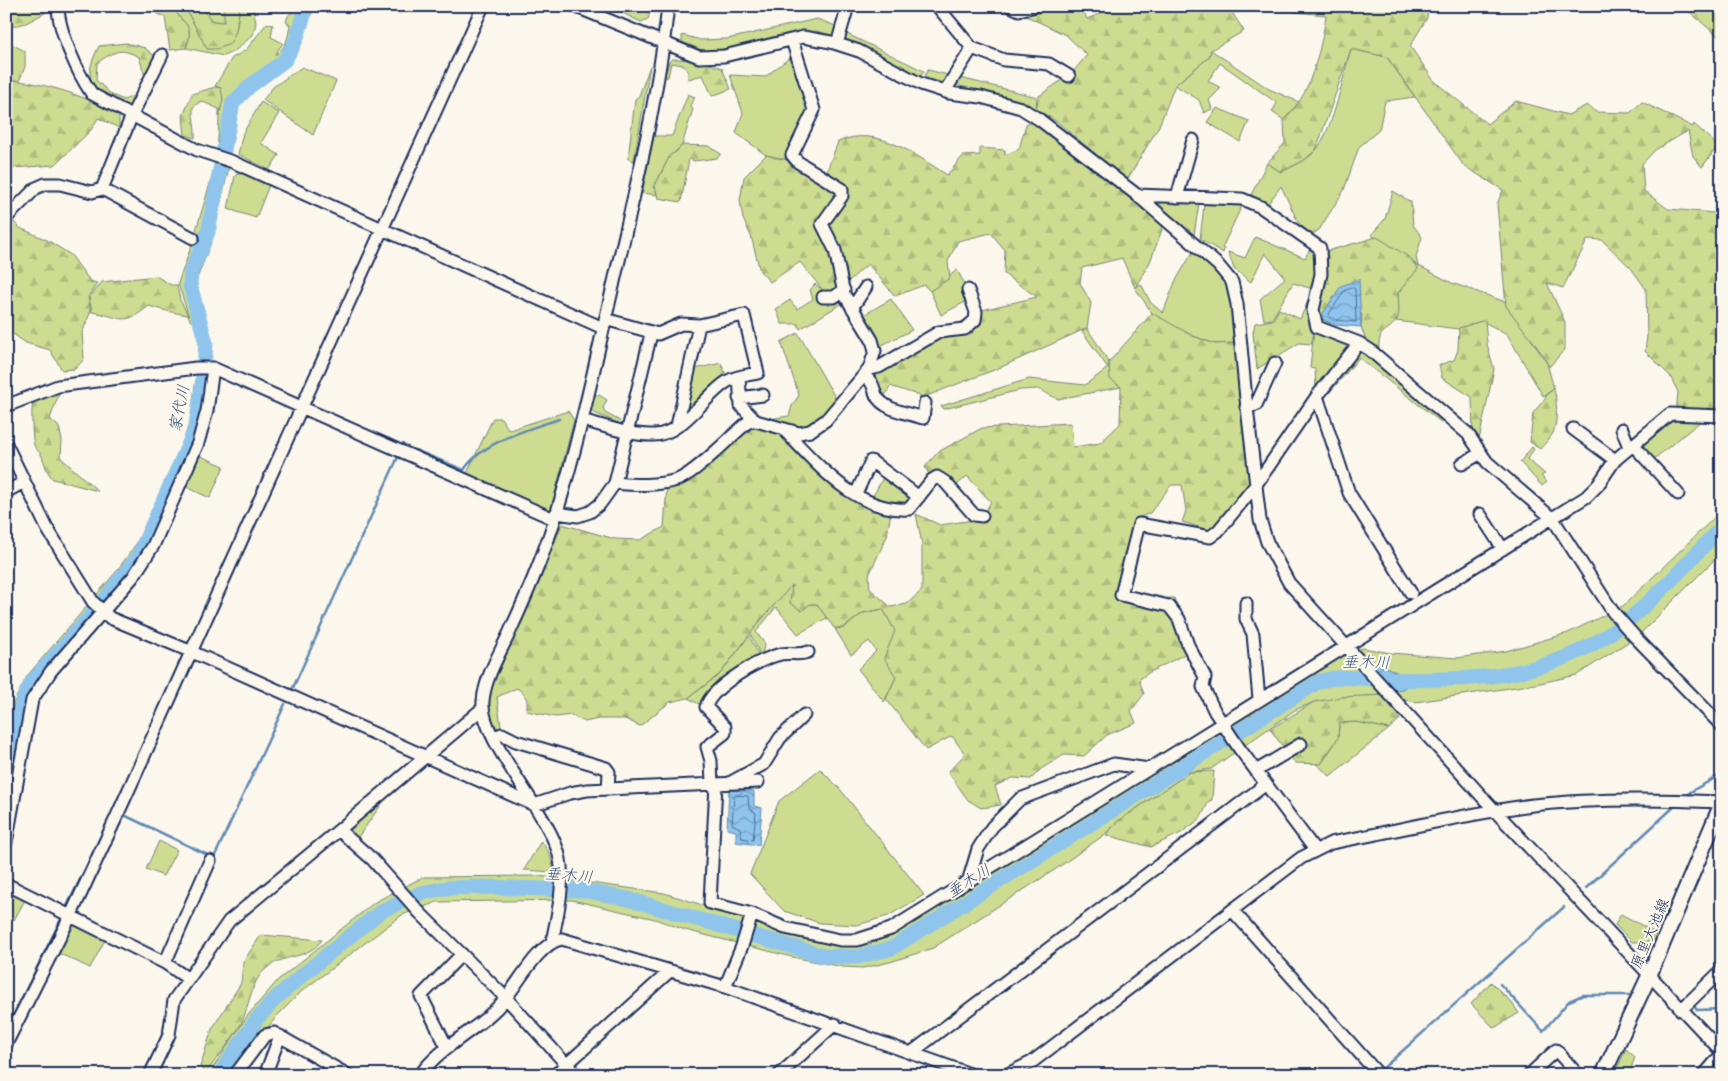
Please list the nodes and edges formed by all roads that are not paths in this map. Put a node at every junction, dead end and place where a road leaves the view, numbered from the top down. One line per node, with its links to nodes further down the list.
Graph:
1 (58, 6): 16 (street)
2 (483, 6): 22 (street)
3 (574, 6): 10 (street)
4 (668, 6): 10 (street)
5 (848, 6): 11 (street)
6 (937, 6): 12 (street)
7 (1010, 6): 8 (street)
8 (1036, 6)
9 (792, 40): 10 (street); 11 (street); 25 (street)
10 (663, 44): 29 (street)
11 (837, 44): 15 (street)
12 (972, 48): 14 (street); 15 (street)
13 (162, 56): 16 (street)
14 (1069, 76)
15 (945, 91): 19 (street)
16 (132, 115): 18 (street); 22 (street)
17 (1193, 140): 20 (street)
18 (102, 189): 21 (street); 23 (street)
19 (1138, 195): 20 (street); 43 (street)
20 (1177, 196): 32 (street)
21 (6, 218)
22 (383, 228): 29 (street); 42 (street)
23 (193, 238)
24 (866, 287): 28 (street)
25 (844, 290): 27 (street); 28 (street)
26 (968, 290): 35 (street)
27 (823, 297)
28 (852, 308): 35 (street)
29 (604, 323): 31 (street); 45 (street)
30 (699, 326): 31 (street); 36 (street); 47 (street)
31 (651, 334): 50 (street)
32 (1359, 343): 38 (street); 54 (street)
33 (1275, 363): 43 (street)
34 (206, 368): 41 (street); 42 (street); 71 (street)
35 (867, 372): 40 (street); 51 (street)
36 (739, 377): 39 (street); 47 (street)
37 (763, 395): 39 (street)
38 (1317, 396): 59 (street); 69 (street)
39 (739, 398): 46 (street)
40 (926, 403)
41 (6, 406)
42 (302, 407): 65 (street); 73 (street)
43 (1246, 408): 59 (street)
44 (1722, 416): 53 (street)
45 (582, 420): 50 (street); 65 (street)
46 (756, 421): 51 (street); 58 (street)
47 (677, 426): 50 (street)
48 (1573, 429): 55 (street)
49 (1622, 429): 53 (street)
50 (627, 431): 58 (street)
51 (785, 431): 61 (street)
52 (6, 444): 57 (street)
53 (1631, 446): 55 (street); 62 (street)
54 (1481, 453): 56 (street); 67 (street)
55 (1615, 460): 67 (street)
56 (1462, 464)
57 (24, 482): 60 (street); 71 (street)
58 (615, 483): 65 (street)
59 (1255, 486): 72 (street); 78 (street)
60 (6, 492)
61 (856, 494): 63 (street); 63 (street)
62 (1678, 494)
63 (919, 497): 66 (street)
64 (1480, 514): 68 (street)
65 (555, 516): 76 (street)
66 (982, 516)
67 (1553, 519): 68 (street); 79 (street)
68 (1503, 549): 72 (street)
69 (1411, 593)
70 (1246, 603): 75 (street)
71 (99, 608): 73 (street); 94 (street)
72 (1347, 646): 75 (street); 92 (street)
73 (192, 652): 82 (street); 100 (street)
74 (808, 652): 87 (street)
75 (1259, 699): 78 (street)
76 (483, 708): 80 (street); 82 (street)
77 (804, 715): 86 (street)
78 (1224, 726): 83 (street); 84 (street)
79 (1722, 726)
80 (494, 737): 89 (street); 91 (street)
81 (1301, 744): 84 (street)
82 (424, 756): 91 (street); 93 (street)
83 (1149, 769): 97 (street); 97 (street)
84 (1256, 771): 88 (street)
85 (758, 782): 86 (street)
86 (730, 783): 87 (street)
87 (714, 784): 89 (street); 101 (street)
88 (1266, 784): 95 (street); 116 (street)
89 (608, 789): 91 (street)
90 (1722, 802): 92 (street); 107 (main road, 原里大池線)
91 (534, 805): 102 (street)
92 (1496, 812): 95 (street); 107 (street)
93 (339, 830): 103 (street); 108 (street)
94 (6, 843)
95 (1314, 850): 99 (street)
96 (210, 861): 104 (street)
97 (968, 882): 101 (street)
98 (6, 884): 100 (street)
99 (1232, 910): 119 (street); 129 (street)
100 (66, 916): 104 (street); 114 (street)
101 (751, 917): 109 (street)
102 (552, 942): 105 (street); 110 (street)
103 (462, 954): 110 (street); 115 (street)
104 (165, 963): 108 (street)
105 (670, 970): 109 (street); 118 (street)
106 (1722, 970): 111 (street)
107 (1648, 976): 111 (street); 132 (main road, 原里大池線)
108 (187, 978): 120 (street)
109 (725, 987): 112 (street)
110 (506, 998): 115 (street); 118 (street)
111 (1681, 1010): 117 (street)
112 (835, 1024): 116 (street); 127 (street)
113 (280, 1036): 121 (street); 122 (street); 123 (street)
114 (6, 1044)
115 (447, 1047): 124 (street)
116 (911, 1053): 128 (street)
117 (1722, 1053): 133 (street)
118 (567, 1064): 125 (street); 126 (street)
119 (1376, 1072)
120 (150, 1075)
121 (234, 1075)
122 (265, 1075)
123 (348, 1075)
124 (420, 1075)
125 (555, 1075)
126 (576, 1075)
127 (779, 1075)
128 (973, 1075)
129 (1006, 1075)
130 (1529, 1075): 131 (street)
131 (1578, 1075)
132 (1603, 1075)
133 (1704, 1075)

